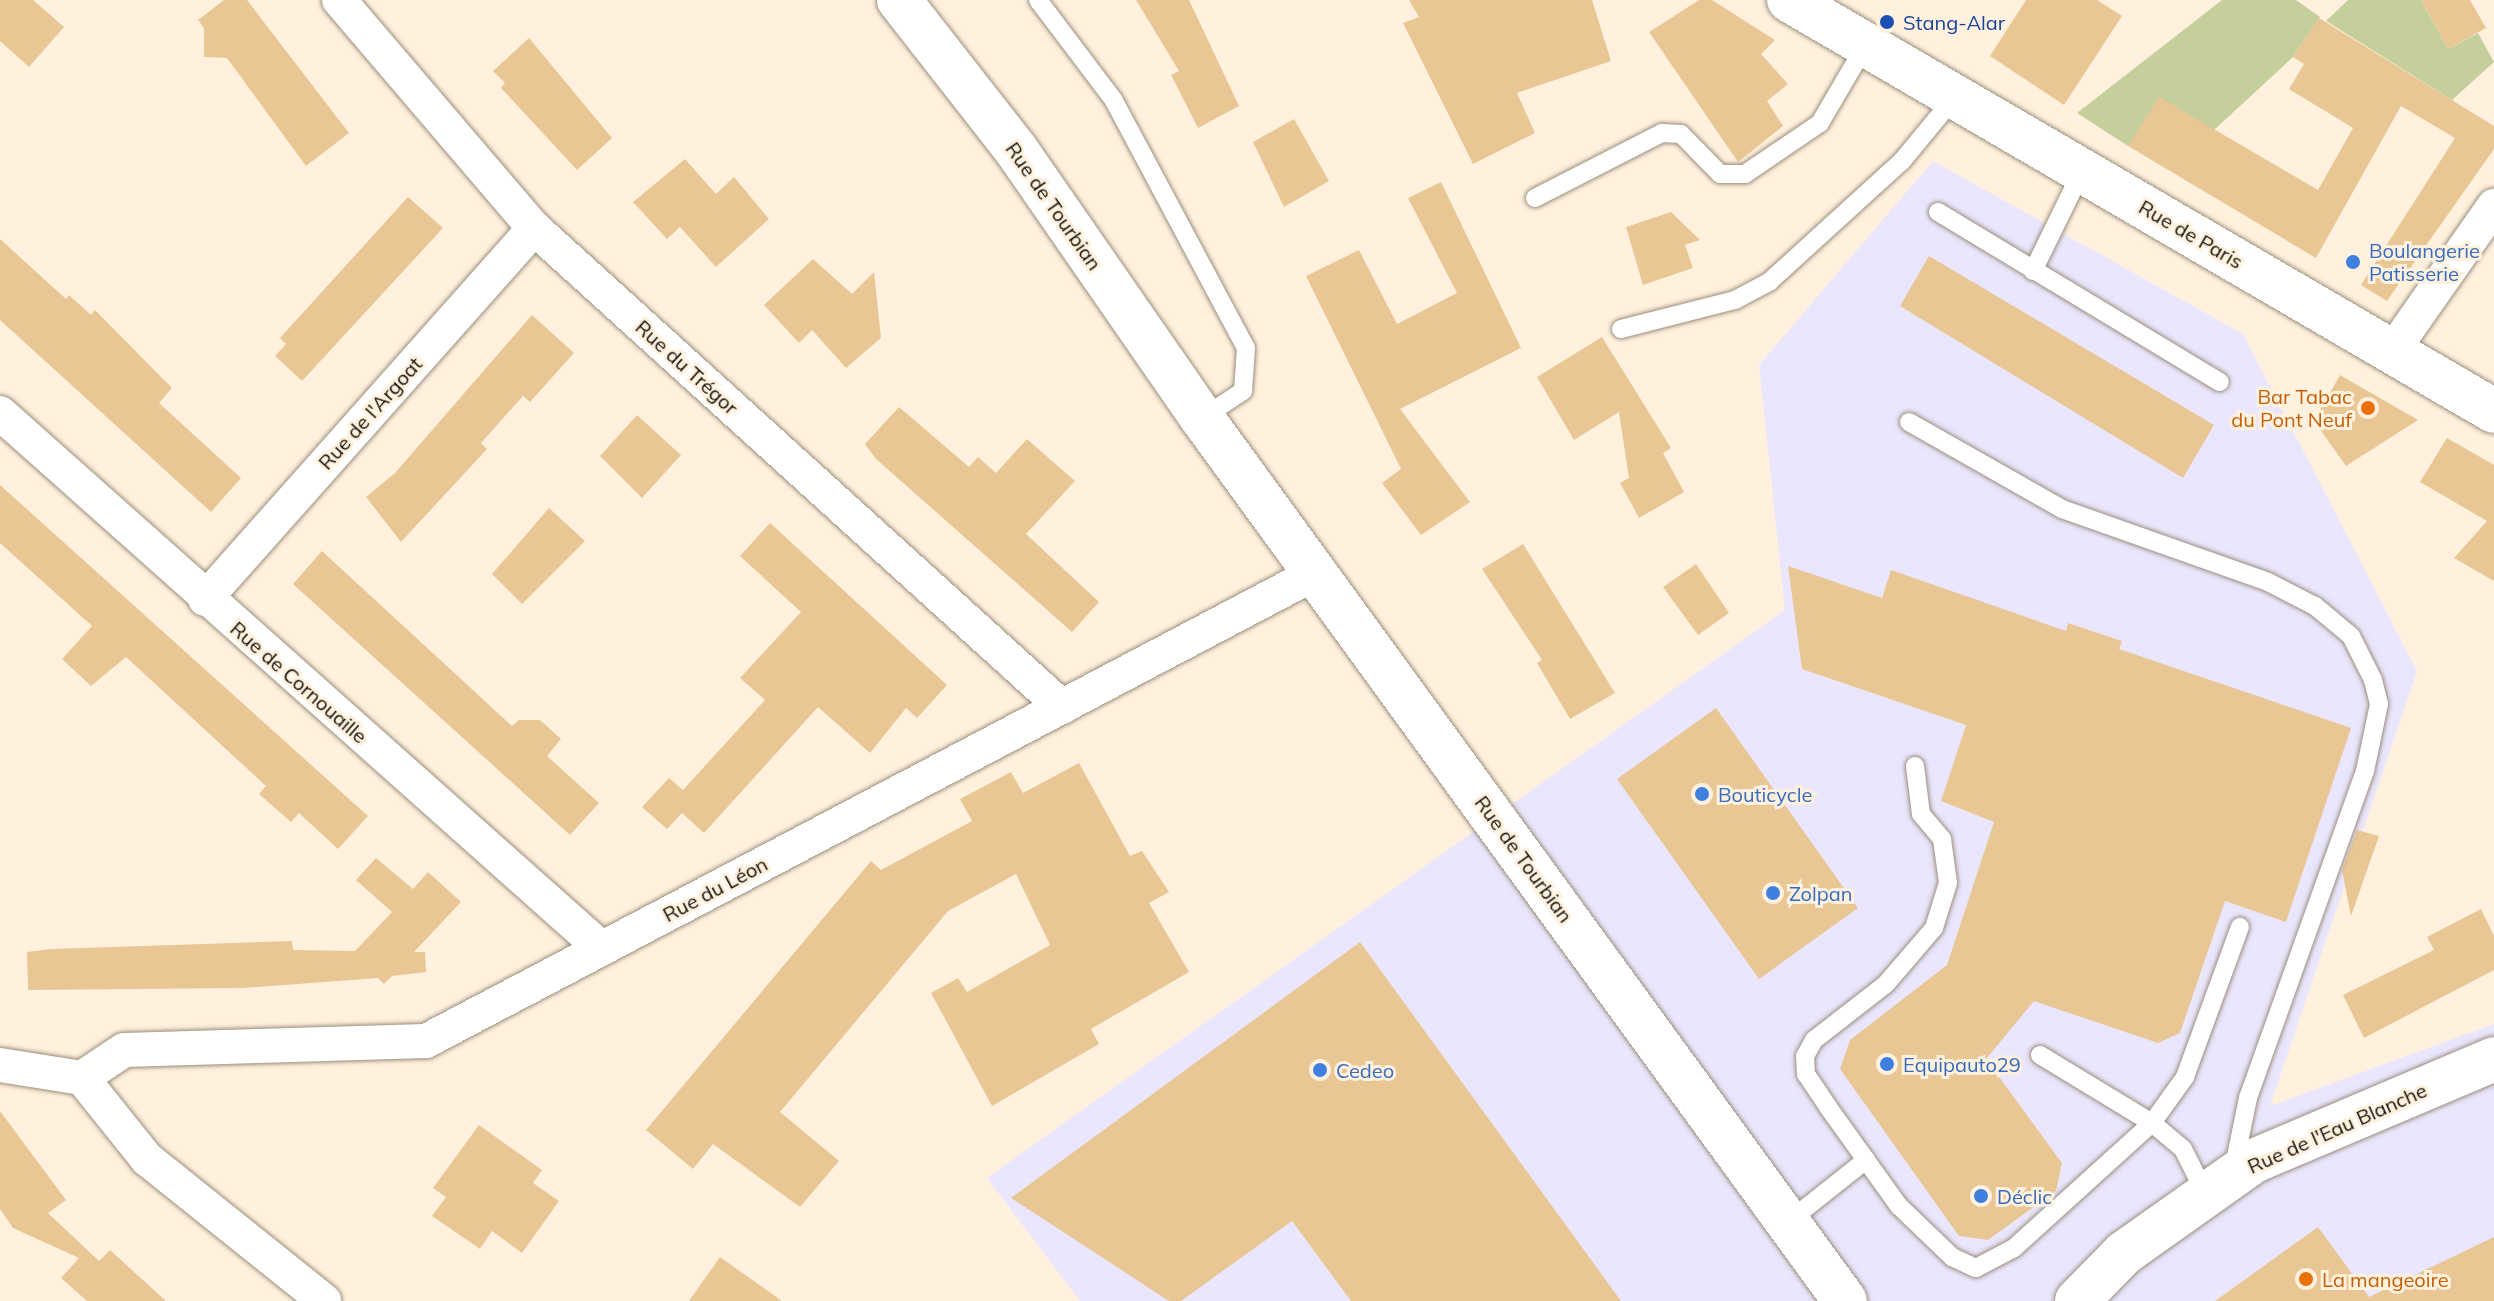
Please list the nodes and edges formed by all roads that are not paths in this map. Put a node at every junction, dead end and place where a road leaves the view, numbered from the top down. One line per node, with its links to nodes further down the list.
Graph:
1 (339, 0): 11 (street, Rue du Trégor)
2 (899, 0): 18 (main road, Rue de Tourbian)
3 (1038, 0): 18 (lane)
4 (1789, 0): 5 (main road, Rue de Paris)
5 (1876, 52): 6 (main road, Rue de Paris); 8 (lane)
6 (1954, 98): 7 (main road, Rue de Paris); 13 (lane)
7 (2082, 171): 12 (lane); 14 (main road, Rue de Paris)
8 (1535, 198)
9 (2494, 206): 14 (street)
10 (1938, 212): 12 (lane)
11 (534, 228): 21 (street, Rue de l'Argoat); 22 (street, Rue du Trégor)
12 (2033, 271): 15 (lane)
13 (1621, 329)
14 (2393, 350): 16 (main road, Rue de Paris)
15 (2220, 382)
16 (2494, 411)
17 (0, 413): 21 (street, Rue de Cornouaille)
18 (1202, 418): 20 (main road, Rue de Tourbian)
19 (1909, 422): 32 (lane)
20 (1316, 573): 22 (street, Rue du Léon); 33 (main road, Rue de Tourbian)
21 (205, 599): 25 (street, Rue de Cornouaille)
22 (1062, 707): 25 (street, Rue du Léon)
23 (1915, 766): 31 (lane)
24 (2240, 927): 30 (lane)
25 (601, 948): 29 (street, Rue du Léon)
26 (2040, 1055): 30 (lane)
27 (2494, 1059): 32 (main road, Rue de l'Eau Blanche)
28 (0, 1065): 29 (street)
29 (82, 1078): 34 (street)
30 (2152, 1123): 31 (lane); 32 (lane)
31 (1866, 1160): 33 (lane)
32 (2219, 1184): 36 (main road, Rue de l'Eau Blanche)
33 (1788, 1222): 35 (main road, Rue de Tourbian)
34 (324, 1301)
35 (1845, 1301)
36 (2077, 1301)

